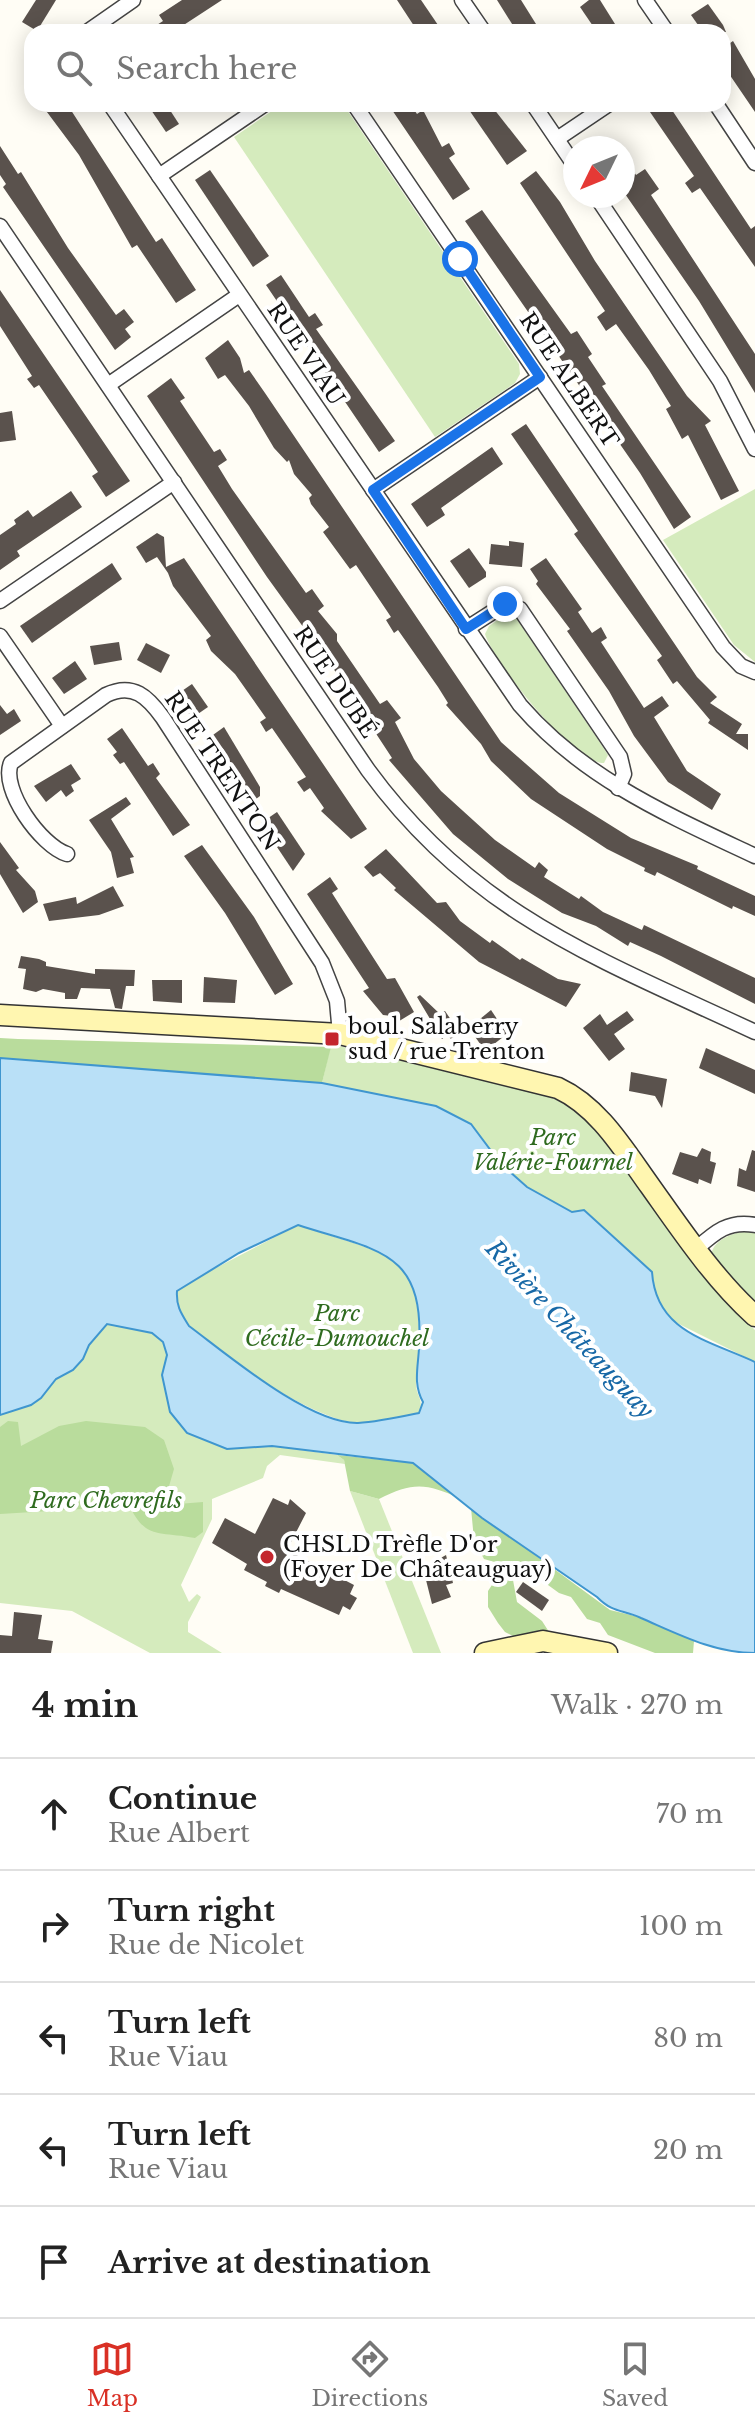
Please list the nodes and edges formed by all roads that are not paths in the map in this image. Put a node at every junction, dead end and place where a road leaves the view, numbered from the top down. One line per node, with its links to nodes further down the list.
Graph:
1 (133, 0): 4 (street)
2 (462, 0): 5 (street)
3 (645, 0): 6 (street)
4 (98, 24)
5 (478, 24)
6 (662, 24)
7 (115, 112): 16 (street, RUE VIAU)
8 (253, 112): 16 (street)
9 (359, 112): 20 (street, RUE ALBERT)
10 (538, 112): 13 (street)
11 (597, 112): 13 (street)
12 (721, 112): 15 (street)
13 (557, 139): 14 (street)
14 (563, 148)
15 (755, 163)
16 (159, 176): 19 (street, RUE VIAU)
17 (604, 208): 22 (street)
18 (0, 226): 21 (street, RUE DUBÉ)
19 (239, 295): 21 (street); 24 (street, RUE VIAU)
20 (540, 377): 24 (street); 28 (street, RUE ALBERT)
21 (108, 385): 23 (street, RUE DUBÉ)
22 (755, 449)
23 (174, 482): 25 (street); 34 (street, RUE DUBÉ)
24 (373, 490): 26 (street, RUE VIAU)
25 (0, 601)
26 (466, 629): 30 (street, RUE VIAU); 30 (street)
27 (0, 636): 29 (street)
28 (755, 672)
29 (62, 726): 31 (street, RUE TRENTON); 35 (street, RUE TRENTON)
30 (618, 788): 32 (street, RUE VIAU)
31 (67, 854)
32 (755, 856)
33 (0, 1015): 35 (street)
34 (755, 1032)
35 (340, 1034): 37 (street)
36 (755, 1225): 37 (street)
37 (696, 1249): 38 (street)
38 (755, 1316)
39 (485, 1653): 40 (street)
40 (607, 1653)

